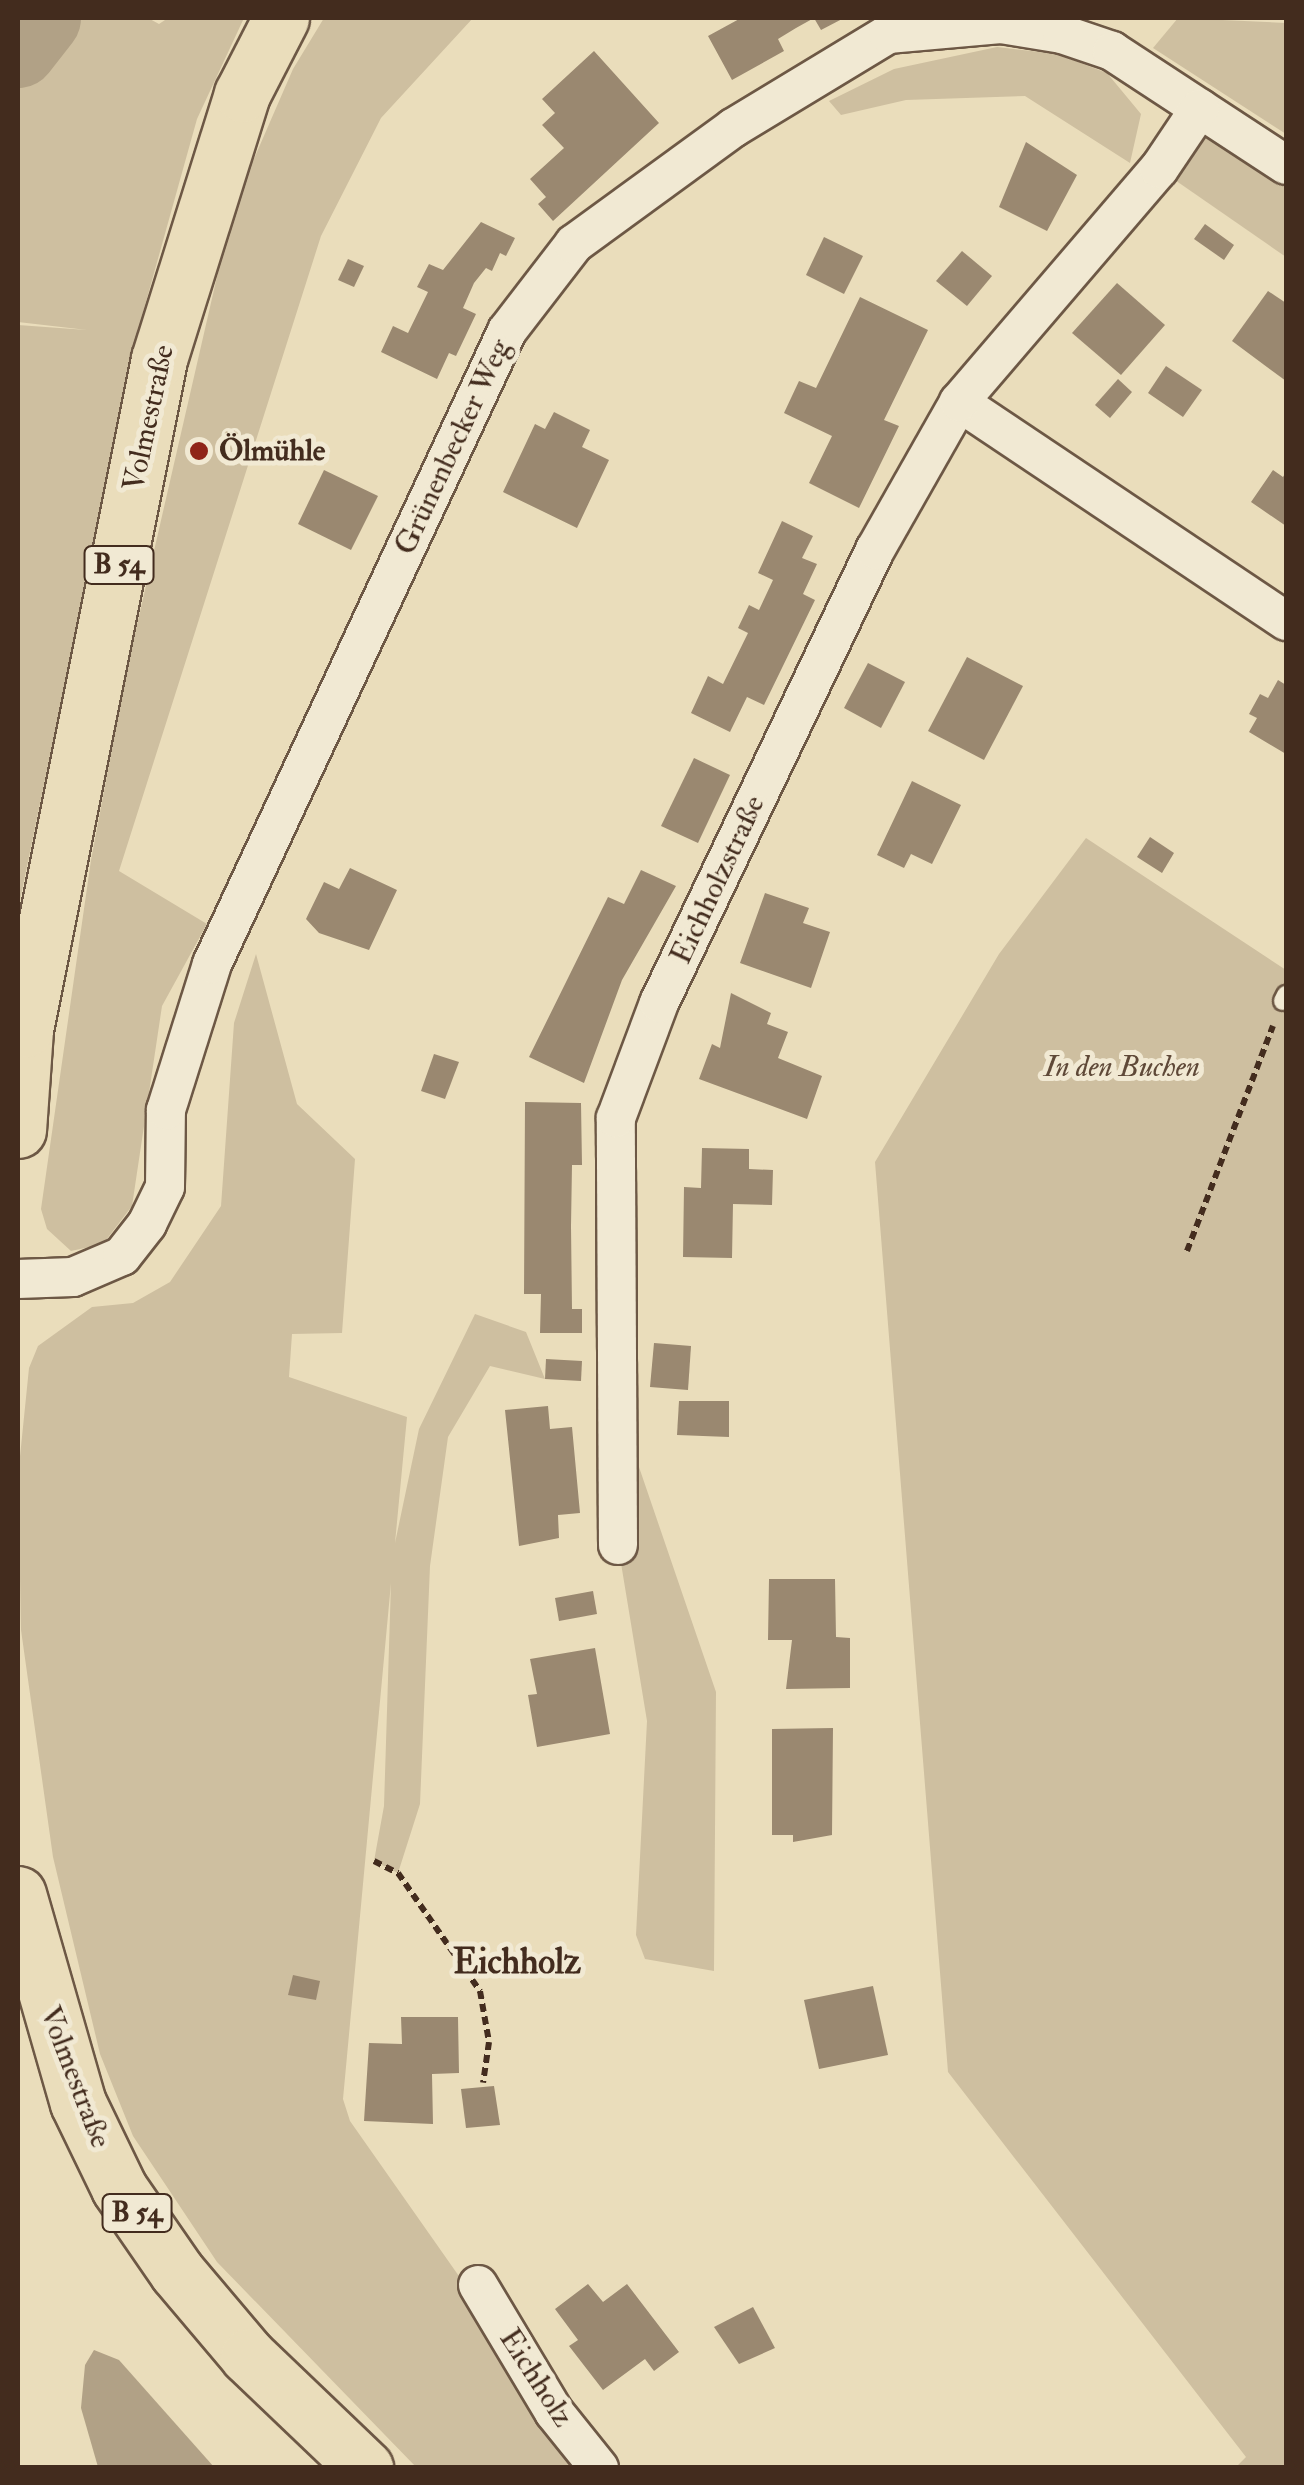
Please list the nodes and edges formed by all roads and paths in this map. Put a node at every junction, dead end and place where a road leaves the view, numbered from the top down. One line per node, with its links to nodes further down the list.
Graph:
1 (281, 18): 7 (main road, Volmestraße / B 54)
2 (1200, 108): 3 (street, Grünenbecker Weg); 4 (street, Eichholzstraße); 9 (street, Grünenbecker Weg)
3 (1286, 165)
4 (958, 402): 5 (street); 10 (street, Eichholzstraße)
5 (1286, 620)
6 (1285, 998): 8 (path)
7 (18, 1130)
8 (1187, 1251)
9 (18, 1279)
10 (618, 1545)
11 (374, 1861): 13 (path)
12 (18, 1894): 15 (main road, Volmestraße / B 54)
13 (483, 2083)
14 (478, 2285): 16 (street, Eichholz)
15 (365, 2468)
16 (599, 2468)

